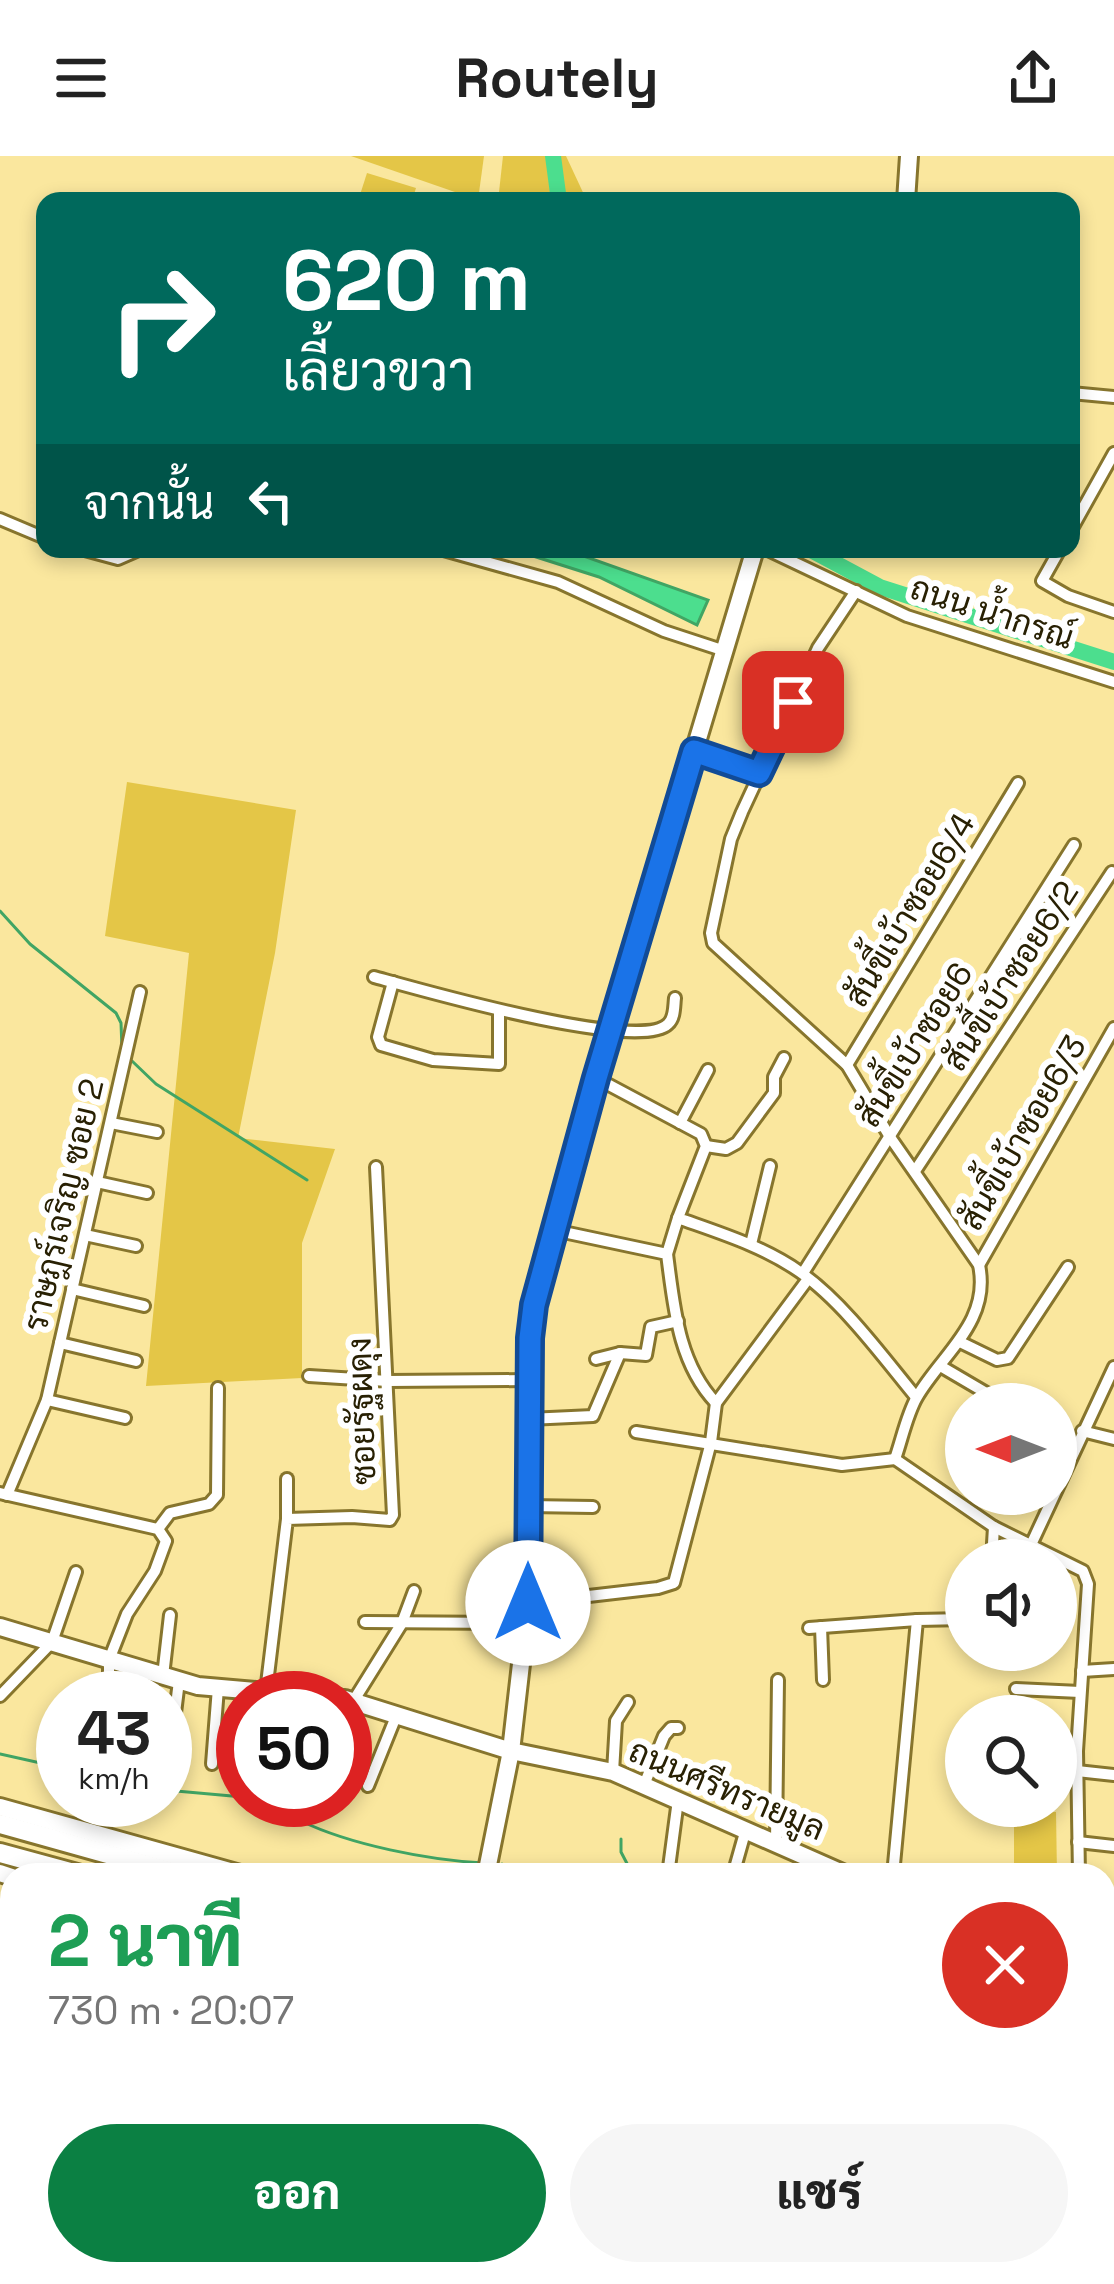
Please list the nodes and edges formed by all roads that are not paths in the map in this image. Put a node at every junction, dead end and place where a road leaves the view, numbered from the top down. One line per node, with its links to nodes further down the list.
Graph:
1 (909, 156): 2 (main road)
2 (907, 192)
3 (1080, 394): 4 (street)
4 (1114, 397)
5 (1114, 453): 6 (street)
6 (1080, 514)
7 (0, 519): 8 (street)
8 (36, 534)
9 (472, 558): 15 (street)
10 (752, 558): 15 (main road)
11 (785, 558): 13 (street, ถนน น้ำกรณ์)
12 (1055, 558): 14 (street)
13 (856, 591): 16 (street, ถนน น้ำกรณ์); 18 (street)
14 (1114, 612)
15 (725, 651): 17 (main road)
16 (1114, 682)
17 (694, 751): 18 (street); 28 (main road)
18 (759, 773): 30 (street)
19 (1018, 782): 30 (street, สันขี้เบ้าซอย6/4)
20 (1074, 845): 36 (street, สันขี้เบ้าซอย6)
21 (1112, 872): 40 (street, สันขี้เบ้าซอย6/2)
22 (374, 977): 23 (street)
23 (393, 982): 26 (street); 26 (street)
24 (140, 992): 34 (street, ราษฎร์เจริญ ซอย 2)
25 (674, 998): 28 (street)
26 (500, 1010): 28 (street)
27 (1114, 1028): 49 (street, สันขี้เบ้าซอย6/3)
28 (610, 1030): 32 (main road)
29 (784, 1058): 37 (street)
30 (847, 1065): 36 (street)
31 (708, 1070): 33 (street)
32 (596, 1078): 33 (street); 44 (main road)
33 (680, 1123): 37 (street)
34 (110, 1124): 35 (street); 41 (street, ราษฎร์เจริญ ซอย 2)
35 (157, 1132)
36 (890, 1137): 40 (street); 51 (street, สันขี้เบ้าซอย6)
37 (706, 1146): 43 (street)
38 (376, 1166): 64 (street, ซอยรัฐผดุง)
39 (770, 1166): 46 (street)
40 (915, 1171): 49 (street)
41 (97, 1182): 42 (street); 45 (street, ราษฎร์เจริญ ซอย 2)
42 (147, 1193)
43 (678, 1218): 46 (street); 48 (street)
44 (554, 1230): 48 (street); 63 (main road)
45 (85, 1235): 47 (street); 52 (street, ราษฎร์เจริญ ซอย 2)
46 (751, 1244): 51 (street)
47 (136, 1246)
48 (667, 1254): 54 (street)
49 (979, 1265): 55 (street, สันขี้เบ้าซอย6/3)
50 (1068, 1267): 55 (street)
51 (806, 1276): 67 (street); 69 (street, สันขี้เบ้าซอย6)
52 (72, 1289): 53 (street); 56 (street, ราษฎร์เจริญ ซอย 2)
53 (144, 1306)
54 (678, 1321): 57 (street); 69 (street)
55 (959, 1342): 60 (street, สันขี้เบ้าซอย6/3)
56 (60, 1343): 59 (street); 68 (street, ราษฎร์เจริญ ซอย 2)
57 (620, 1353): 58 (street); 71 (street)
58 (596, 1359)
59 (136, 1361)
60 (942, 1367): 65 (street); 67 (street, สันขี้เบ้าซอย6/3)
61 (1114, 1367): 72 (street)
62 (309, 1376): 64 (street)
63 (527, 1380): 64 (street); 71 (main road)
64 (388, 1382): 83 (street, ซอยรัฐผดุง)
65 (969, 1383)
66 (218, 1388): 85 (street)
67 (916, 1397): 76 (street)
68 (47, 1400): 70 (street); 79 (street, ราษฎร์เจริญ ซอย 2)
69 (716, 1403): 75 (street)
70 (125, 1418)
71 (527, 1419): 80 (main road)
72 (1082, 1431): 74 (street); 88 (street)
73 (636, 1432): 75 (street)
74 (1114, 1439)
75 (711, 1442): 76 (street); 92 (street)
76 (896, 1459): 78 (street)
77 (287, 1479): 83 (street)
78 (945, 1486)
79 (4, 1494): 85 (street)
80 (529, 1506): 81 (street); 92 (main road)
81 (592, 1508)
82 (982, 1515): 84 (street)
83 (287, 1520): 106 (street)
84 (994, 1527): 86 (street); 87 (street)
85 (158, 1528): 101 (street)
86 (993, 1539)
87 (1016, 1539)
88 (1034, 1539)
89 (1077, 1568): 108 (street)
90 (76, 1572): 100 (street)
91 (414, 1591): 97 (street)
92 (528, 1603): 98 (main road)
93 (170, 1616): 105 (street)
94 (945, 1619): 95 (street)
95 (917, 1620): 110 (street); 142 (street)
96 (365, 1622): 97 (street)
97 (402, 1623): 98 (street); 107 (street)
98 (526, 1623): 119 (main road)
99 (0, 1627): 100 (main road, ถนนศรีทรายมูล)
100 (52, 1642): 101 (main road, ถนนศรีทรายมูล); 113 (street)
101 (109, 1660): 103 (street); 104 (main road, ถนนศรีทรายมูล)
102 (1114, 1669): 108 (street)
103 (109, 1671)
104 (145, 1671)
105 (171, 1671)
106 (258, 1671)
107 (360, 1671)
108 (1082, 1671): 112 (street)
109 (778, 1680): 131 (street)
110 (823, 1680)
111 (1016, 1689): 112 (street)
112 (1080, 1692): 120 (street)
113 (0, 1696)
114 (628, 1702): 123 (street)
115 (372, 1707): 117 (main road, ถนนศรีทรายมูล)
116 (216, 1713): 121 (street)
117 (397, 1714): 119 (main road, ถนนศรีทรายมูล); 125 (street)
118 (678, 1728): 126 (street)
119 (511, 1751): 123 (main road, ถนนศรีทรายมูล); 138 (main road)
120 (1077, 1751)
121 (212, 1764)
122 (1077, 1771): 124 (street); 132 (street)
123 (614, 1772): 126 (main road, ถนนศรีทรายมูล)
124 (1114, 1775)
125 (372, 1776)
126 (644, 1785): 127 (main road, ถนนศรีทรายมูล)
127 (678, 1800): 130 (main road, ถนนศรีทรายมูล); 139 (street)
128 (0, 1807): 137 (main road)
129 (0, 1824): 136 (main road)
130 (746, 1829): 131 (main road, ถนนศรีทรายมูล); 140 (street)
131 (776, 1842): 141 (main road, ถนนศรีทรายมูล)
132 (1078, 1842): 133 (street); 143 (street)
133 (1114, 1846)
134 (0, 1852): 135 (main road)
135 (39, 1863)
136 (140, 1863)
137 (201, 1863)
138 (488, 1863)
139 (670, 1863)
140 (737, 1863)
141 (821, 1863)
142 (894, 1863)
143 (1079, 1863)

